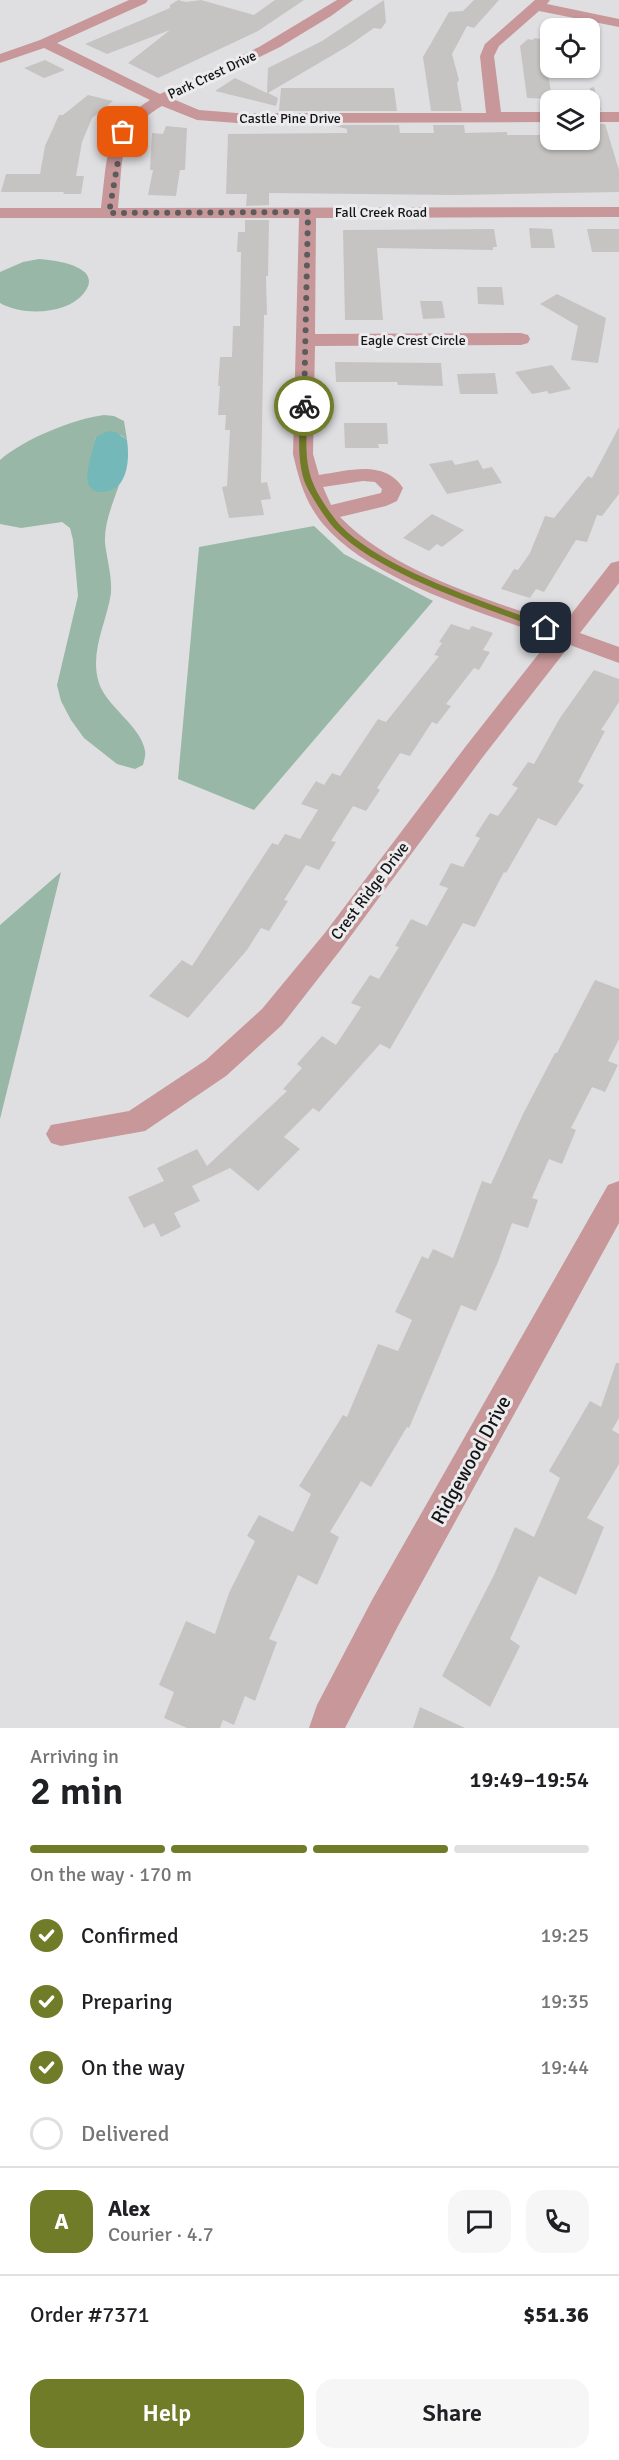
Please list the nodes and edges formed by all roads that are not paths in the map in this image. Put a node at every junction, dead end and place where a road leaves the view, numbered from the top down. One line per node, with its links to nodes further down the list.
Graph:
1 (141, 0): 5 (street)
2 (346, 0): 7 (street, Park Crest Drive)
3 (540, 3): 4 (street); 8 (street)
4 (619, 23)
5 (45, 43): 6 (street); 7 (street, Castle Pine Drive)
6 (0, 59)
7 (161, 99): 8 (street, Castle Pine Drive); 14 (street, Park Crest Drive)
8 (495, 117): 9 (street, Castle Pine Drive)
9 (540, 117)
10 (600, 117): 11 (street)
11 (619, 117)
12 (308, 212): 14 (street, Fall Creek Road); 15 (street, Fall Creek Road); 17 (street)
13 (0, 213): 14 (street, Fall Creek Road)
14 (109, 213)
15 (619, 213)
16 (521, 339): 17 (street, Eagle Crest Circle)
17 (306, 340): 18 (street)
18 (309, 483): 19 (street); 19 (street)
19 (326, 513): 21 (street)
20 (619, 568): 21 (street, Crest Ridge Drive)
21 (567, 636): 22 (street); 23 (street, Crest Ridge Drive)
22 (619, 655)
23 (61, 1134)
24 (619, 1194): 25 (street, Ridgewood Drive)
25 (327, 1728)

